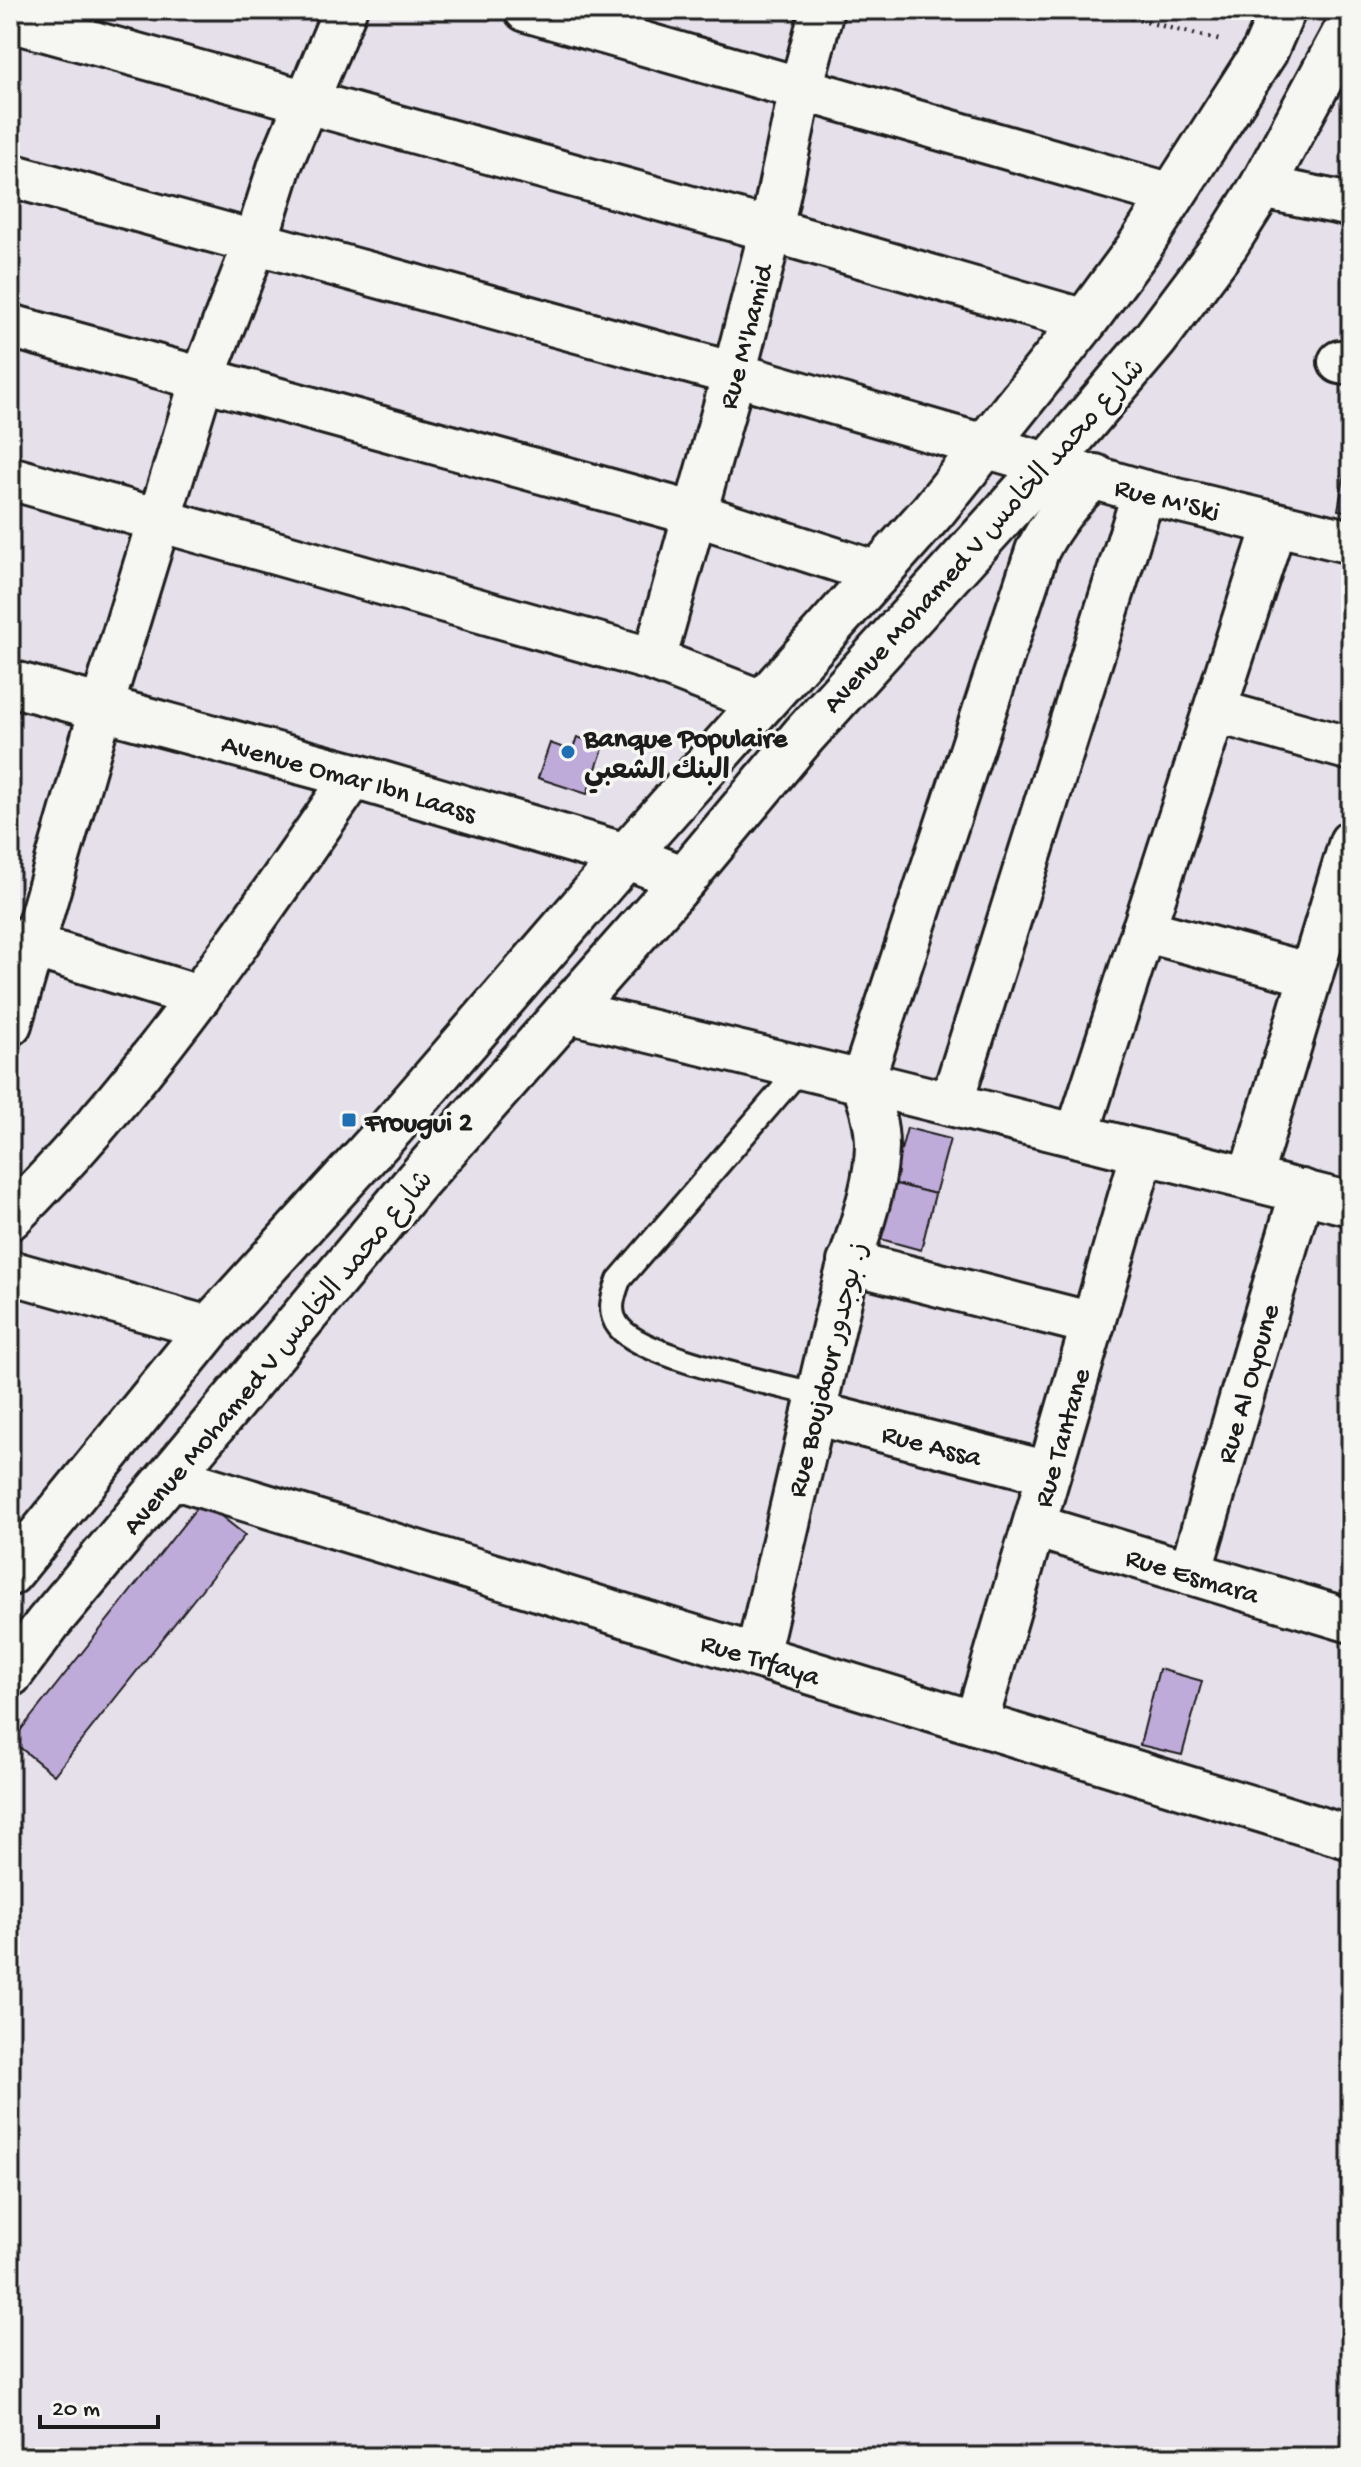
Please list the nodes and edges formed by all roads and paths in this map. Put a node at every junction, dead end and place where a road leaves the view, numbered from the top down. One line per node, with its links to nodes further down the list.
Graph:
1 (345, 10): 10 (street)
2 (526, 10): 9 (street)
3 (822, 10): 9 (street, Rue M'hamid)
4 (1100, 10): 8 (path)
5 (1283, 10): 8 (main road, Avenue Mohamed V شارع محمد الخامس)
6 (1351, 22): 12 (main road, Avenue Mohamed V شارع محمد الخامس)
7 (14, 23): 10 (street)
8 (1265, 51): 13 (main road, Avenue Mohamed V شارع محمد الخامس)
9 (801, 88): 13 (street); 15 (street, Rue M'hamid)
10 (306, 102): 15 (street); 16 (street)
11 (10, 175): 16 (street, Rue M'Ski)
12 (1262, 187): 14 (street); 22 (main road, Avenue Mohamed V شارع محمد الخامس)
13 (1172, 195): 17 (main road, Avenue Mohamed V شارع محمد الخامس)
14 (1351, 205)
15 (771, 230): 17 (street); 19 (street, Rue M'hamid)
16 (256, 241): 19 (street, Rue M'Ski); 20 (street)
17 (1085, 321): 21 (main road, Avenue Mohamed V شارع محمد الخامس)
18 (10, 326): 20 (street)
19 (734, 374): 21 (street, Rue M'Ski); 26 (street, Rue M'hamid)
20 (202, 380): 26 (street); 27 (street)
21 (985, 444): 22 (street, Rue M'Ski); 30 (main road, Avenue Mohamed V شارع محمد الخامس)
22 (1049, 464): 23 (street, Rue M'Ski); 40 (main road, Avenue Mohamed V شارع محمد الخامس)
23 (1095, 476): 25 (street, Rue M'Ski); 48 (street)
24 (10, 478): 27 (street)
25 (1144, 492): 28 (street, Rue M'Ski); 49 (street)
26 (695, 514): 30 (street); 31 (street, Rue M'hamid)
27 (158, 519): 31 (street); 34 (street)
28 (1275, 524): 29 (street, Rue M'Ski); 35 (street)
29 (1351, 542)
30 (878, 573): 33 (main road, Avenue Mohamed V شارع محمد الخامس)
31 (654, 660): 33 (street)
32 (10, 683): 34 (main road, Avenue Omar Ibn Laass)
33 (762, 702): 39 (main road, Avenue Mohamed V شارع محمد الخامس)
34 (102, 706): 37 (main road, Avenue Omar Ibn Laass); 42 (street)
35 (1215, 711): 36 (street); 41 (street)
36 (1351, 749)
37 (354, 776): 39 (main road, Avenue Omar Ibn Laass); 44 (street)
38 (1351, 842): 43 (street)
39 (626, 856): 40 (main road, Avenue Omar Ibn Laass); 59 (main road, Avenue Mohamed V شارع محمد الخامس)
40 (684, 879): 45 (main road, Avenue Mohamed V شارع محمد الخامس)
41 (1143, 930): 43 (street); 50 (street)
42 (22, 943): 44 (street); 46 (street)
43 (1311, 975): 52 (street)
44 (199, 997): 55 (street)
45 (566, 1011): 47 (street); 62 (main road, Avenue Mohamed V شارع محمد الخامس)
46 (10, 1024)
47 (802, 1067): 48 (street); 60 (lane)
48 (862, 1082): 49 (street); 56 (street, Rue Boujdour ز. بوجدور)
49 (951, 1104): 50 (street)
50 (1077, 1135): 51 (street)
51 (1143, 1152): 52 (street); 58 (street, Rue Tantane)
52 (1250, 1178): 53 (street)
53 (1302, 1191): 54 (street); 65 (street, Rue Al Oyoune)
54 (1351, 1204)
55 (10, 1218)
56 (849, 1262): 58 (street); 60 (street, Rue Boujdour ز. بوجدور)
57 (10, 1272): 59 (street)
58 (1093, 1324): 61 (street, Rue Tantane)
59 (209, 1328): 64 (main road, Avenue Mohamed V شارع محمد الخامس)
60 (816, 1404): 61 (street, Rue Assa); 67 (street, Rue Boujdour ز. بوجدور)
61 (1049, 1473): 63 (street, Rue Tantane)
62 (172, 1477): 67 (street, Rue Trfaya); 68 (main road, Avenue Mohamed V شارع محمد الخامس)
63 (1034, 1526): 65 (street, Rue Esmara); 69 (street, Rue Tantane)
64 (10, 1573)
65 (1190, 1573): 66 (street, Rue Esmara)
66 (1351, 1621)
67 (757, 1656): 69 (street, Rue Trfaya)
68 (10, 1674)
69 (976, 1723): 70 (street, Rue Trfaya)
70 (1351, 1838)

